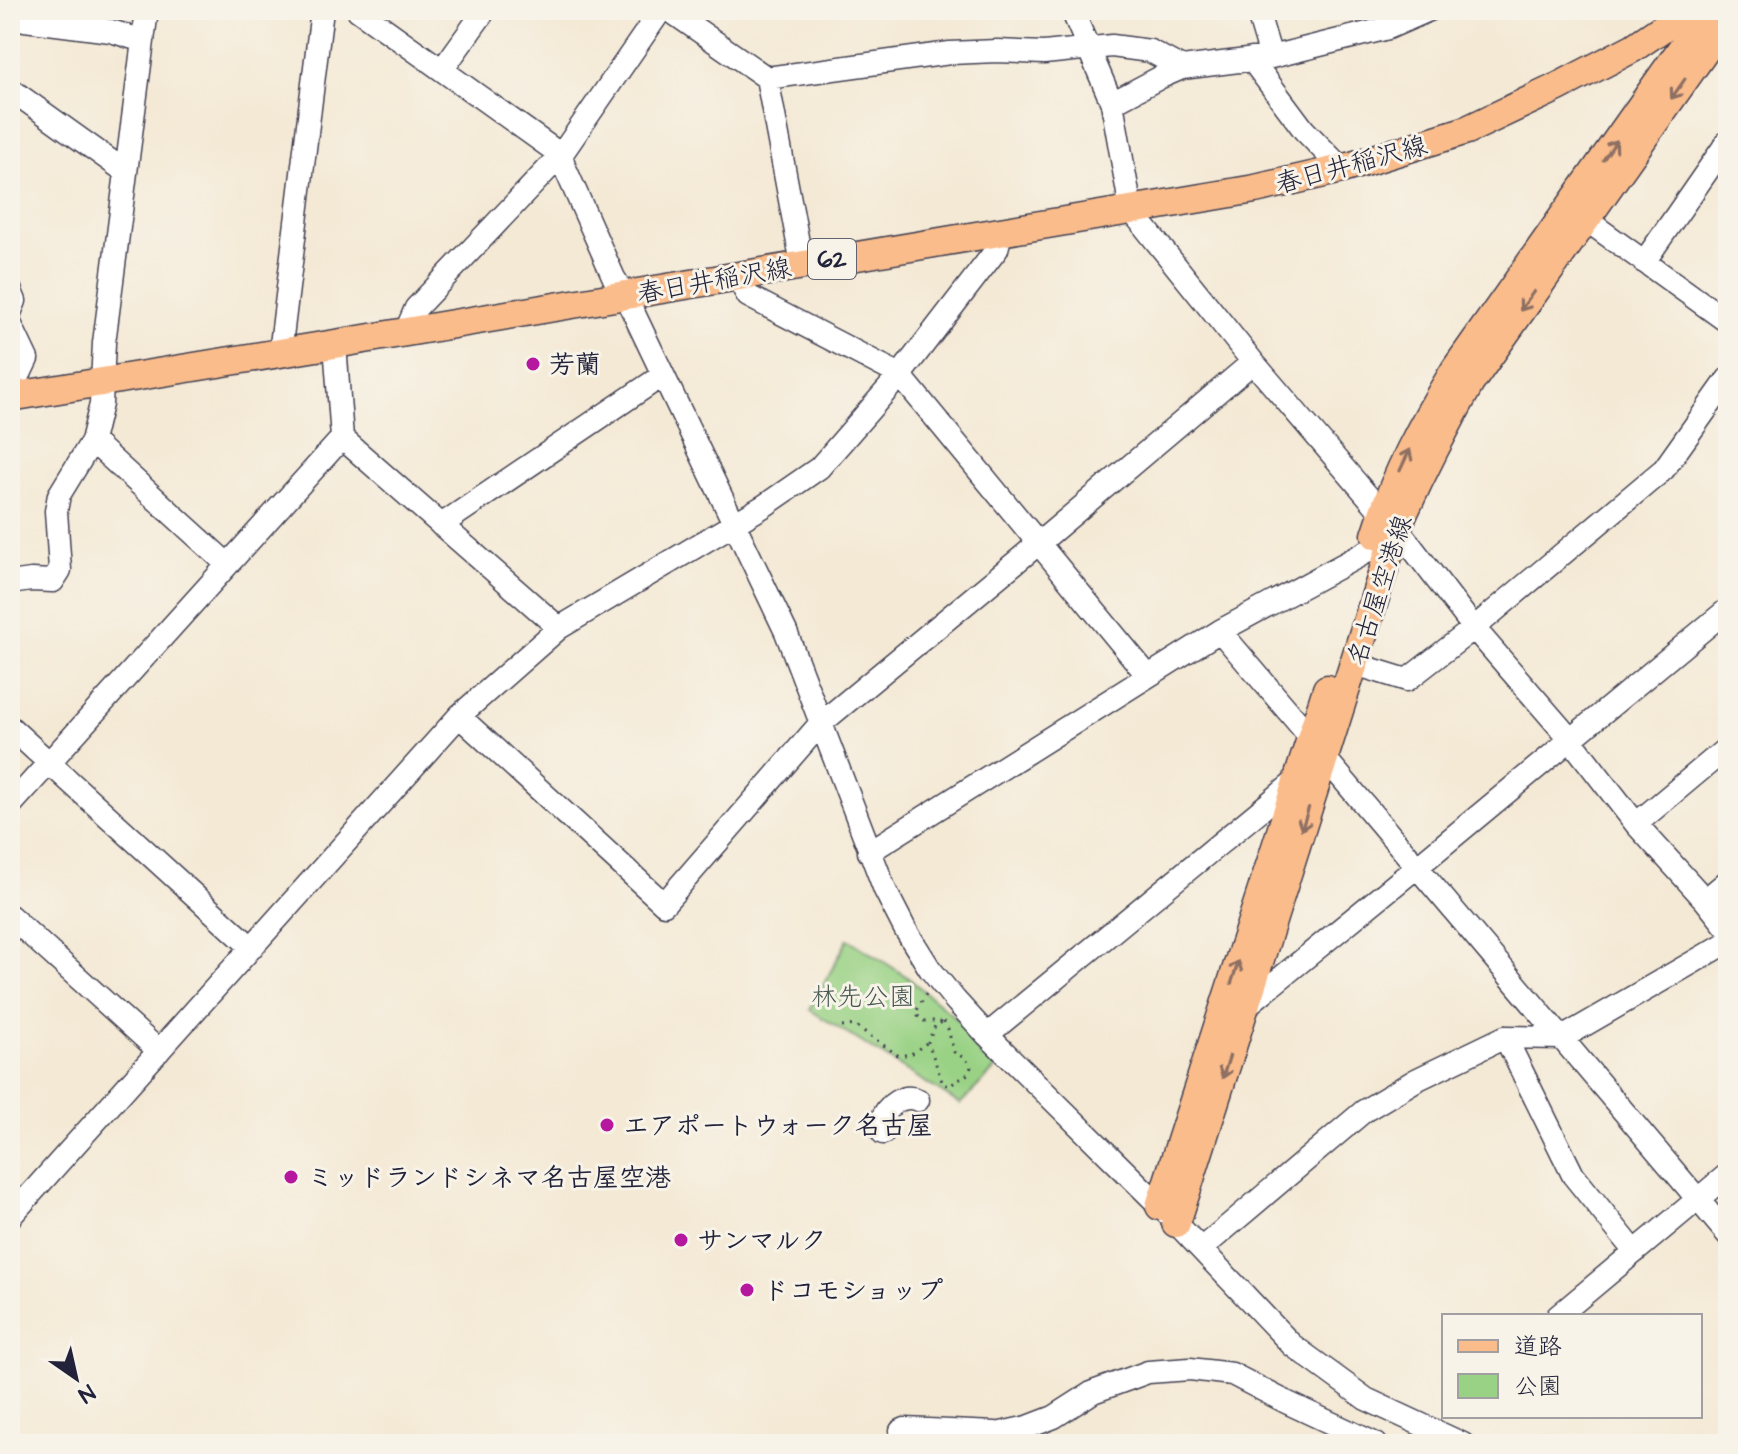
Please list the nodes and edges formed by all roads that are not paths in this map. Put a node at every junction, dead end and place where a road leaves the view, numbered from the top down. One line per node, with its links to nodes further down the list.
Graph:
1 (147, 10): 12 (street)
2 (322, 10): 37 (street)
3 (358, 10): 16 (street)
4 (485, 10): 16 (street)
5 (661, 10): 21 (street)
6 (669, 10): 17 (street)
7 (1072, 10): 13 (street)
8 (1257, 10): 14 (street)
9 (1429, 10): 14 (street)
10 (1709, 19): 23 (main road, 春日井稲沢線 / 62); 25 (main road, 名古屋空港線, one-way to 25); 46 (main road, 名古屋空港線, one-way to 10)
11 (25, 20): 12 (street)
12 (143, 41): 22 (street)
13 (1087, 48): 15 (street); 17 (street); 19 (street)
14 (1261, 58): 15 (street); 23 (street)
15 (1182, 68): 19 (street)
16 (442, 70): 21 (street)
17 (767, 78): 28 (street)
18 (10, 89): 22 (street)
19 (1112, 103): 24 (street)
20 (1728, 141): 27 (street)
21 (561, 155): 31 (street); 35 (street)
22 (120, 167): 42 (street)
23 (1342, 169): 24 (main road, 春日井稲沢線 / 62)
24 (1131, 210): 26 (main road, 春日井稲沢線 / 62); 38 (street)
25 (1585, 219): 27 (street); 46 (main road, 名古屋空港線, one-way to 46)
26 (1001, 233): 28 (main road, 春日井稲沢線 / 62); 40 (street)
27 (1644, 262): 33 (street)
28 (802, 264): 29 (main road, 春日井稲沢線 / 62)
29 (736, 275): 31 (main road, 春日井稲沢線 / 62); 40 (street)
30 (10, 289): 32 (street)
31 (625, 295): 35 (main road, 春日井稲沢線 / 62); 39 (street)
32 (10, 313)
33 (1728, 322)
34 (10, 323): 43 (street)
35 (406, 331): 36 (main road, 春日井稲沢線 / 62)
36 (335, 344): 37 (main road, 春日井稲沢線 / 62); 44 (street)
37 (280, 353): 42 (main road, 春日井稲沢線 / 62)
38 (1253, 362): 46 (street); 49 (street)
39 (663, 375): 47 (street); 48 (street)
40 (900, 375): 47 (street); 49 (street)
41 (1728, 379): 55 (street)
42 (103, 382): 43 (main road, 春日井稲沢線 / 62); 45 (street)
43 (14, 396)
44 (342, 438): 48 (street); 51 (street)
45 (92, 441): 51 (street); 52 (street)
46 (1390, 521): 50 (main road, 名古屋空港線); 55 (street); 57 (main road, 名古屋空港線)
47 (735, 522): 54 (street); 60 (street)
48 (441, 525): 54 (street)
49 (1039, 543): 58 (street); 60 (street)
50 (1372, 549): 56 (street); 64 (main road, 名古屋空港線)
51 (227, 564): 65 (street)
52 (10, 583)
53 (1728, 609): 62 (street)
54 (559, 628): 59 (street)
55 (1474, 628): 57 (street); 62 (street)
56 (1220, 631): 58 (street); 64 (street)
57 (1355, 664): 64 (main road, 名古屋空港線)
58 (1148, 676): 69 (street)
59 (459, 716): 60 (street); 76 (street)
60 (820, 724): 69 (street)
61 (10, 727): 65 (street)
62 (1570, 739): 68 (street); 70 (street)
63 (1728, 747): 68 (street)
64 (1318, 748): 66 (main road, 名古屋空港線); 70 (street); 77 (main road, 名古屋空港線, one-way to 77)
65 (49, 762): 67 (street); 76 (street)
66 (1297, 780): 78 (street); 86 (main road, 名古屋空港線, one-way to 66)
67 (10, 806)
68 (1636, 824): 72 (street)
69 (869, 852): 78 (street)
70 (1418, 866): 77 (street); 80 (street)
71 (1728, 881): 72 (street)
72 (1705, 900): 74 (street)
73 (10, 916): 81 (street)
74 (1728, 929)
75 (1728, 942): 80 (street)
76 (251, 947): 81 (street)
77 (1245, 1007): 86 (main road, 名古屋空港線, one-way to 86)
78 (987, 1035): 86 (street)
79 (1505, 1037): 80 (street); 89 (street); 90 (street)
80 (1562, 1038): 85 (street)
81 (159, 1051): 87 (street)
82 (918, 1100): 83 (street)
83 (883, 1133)
84 (1728, 1174): 85 (street)
85 (1698, 1199): 88 (street); 90 (street)
86 (1168, 1215): 89 (street)
87 (10, 1217)
88 (1728, 1235)
89 (1201, 1249): 93 (street)
90 (1635, 1252): 91 (street)
91 (1560, 1314)
92 (1442, 1412): 93 (street)
93 (1425, 1426): 98 (street)
94 (1001, 1433): 95 (street); 96 (street); 97 (street)
95 (907, 1444)
96 (977, 1444)
97 (1376, 1444)
98 (1463, 1444)

